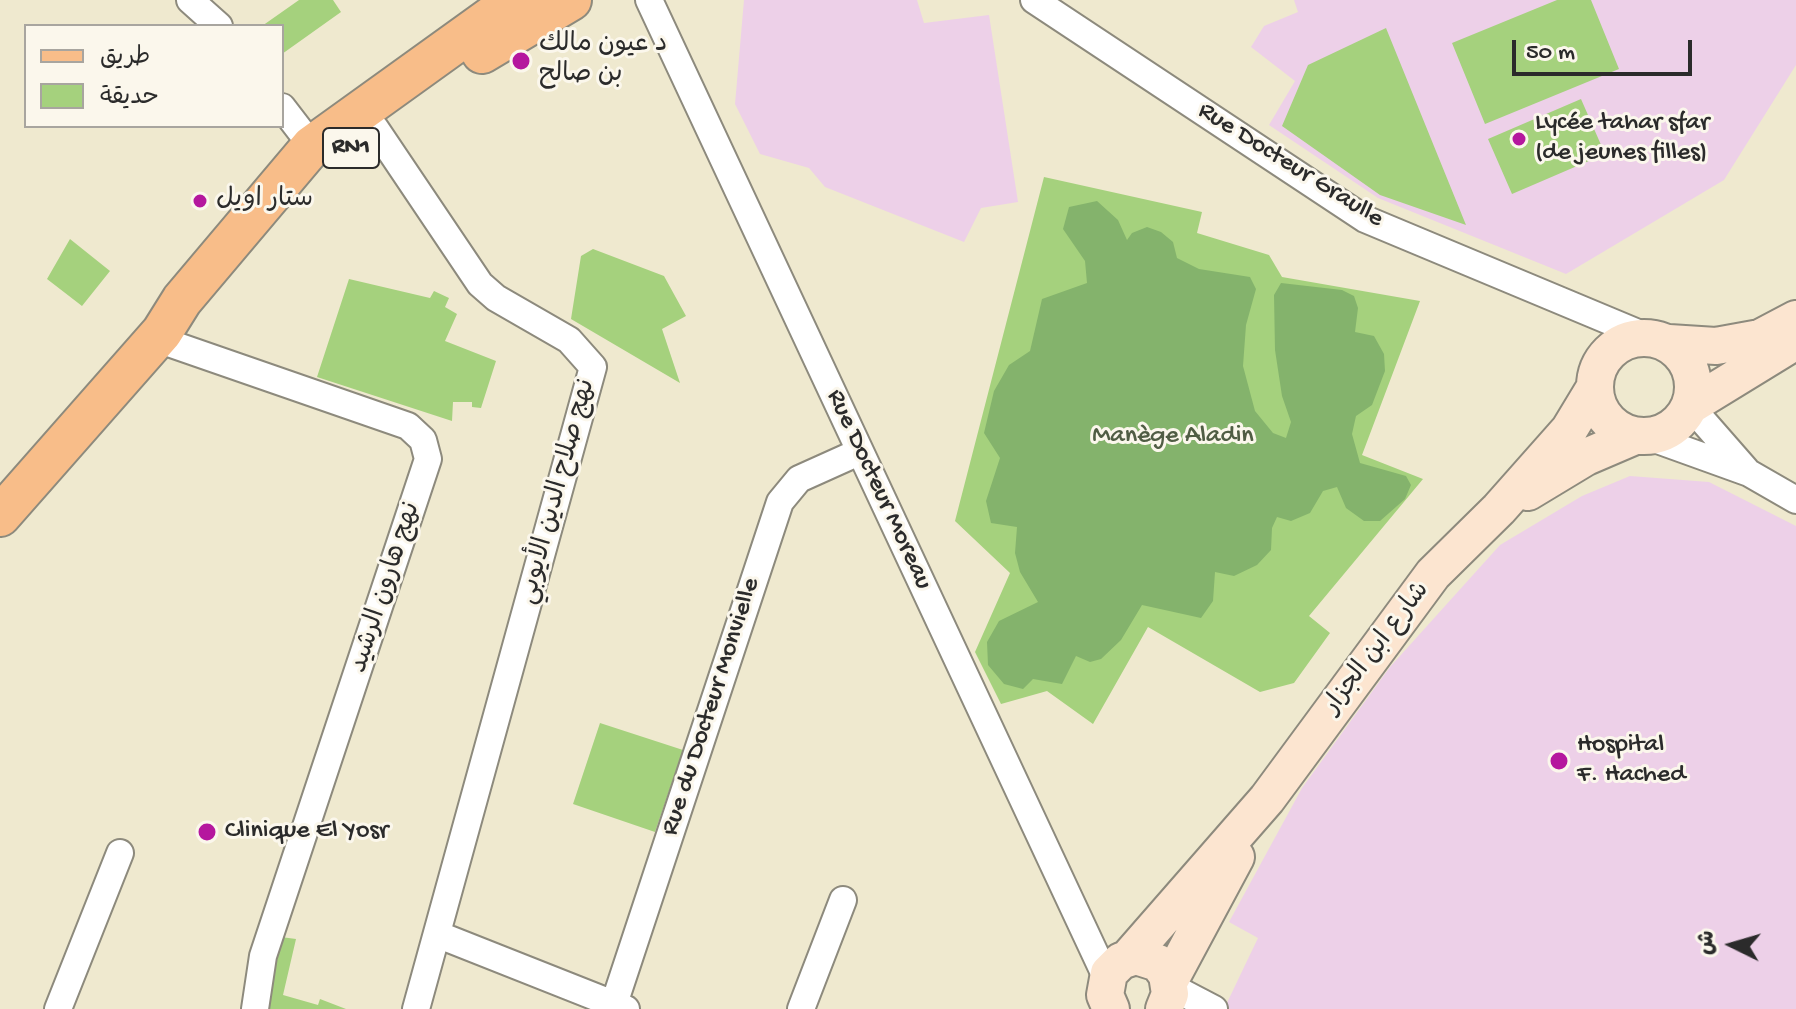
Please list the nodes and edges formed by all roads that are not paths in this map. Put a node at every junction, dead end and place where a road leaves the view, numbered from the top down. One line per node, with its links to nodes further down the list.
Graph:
1 (190, 0): 6 (street)
2 (515, 0): 9 (main road, RN1)
3 (571, 0): 8 (main road, RN1)
4 (649, 0): 17 (street, Rue Docteur Moreau)
5 (1034, 0): 12 (street, Rue Docteur Graulle)
6 (217, 24)
7 (284, 110): 9 (street)
8 (375, 128): 11 (main road, RN1); 25 (street, نهج صلاح الدين الأيوبي)
9 (312, 146): 11 (main road, RN1)
10 (1796, 319): 12 (main road)
11 (159, 335): 21 (main road, RN1); 30 (street, نهج هارون الرشيد)
12 (1659, 340): 14 (main road); 15 (main road)
13 (1796, 341): 15 (main road)
14 (1595, 387): 16 (main road); 20 (main road, شارع ابن الجزار)
15 (1690, 406): 16 (main road); 18 (street)
16 (1642, 436): 18 (street); 20 (main road, شارع ابن الجزار)
17 (859, 452): 26 (street, Rue Docteur Moreau); 28 (street, Rue du Docteur Monvielle)
18 (1749, 473): 19 (street)
19 (1796, 500)
20 (1499, 509): 22 (main road, شارع ابن الجزار)
21 (0, 516)
22 (1267, 799): 26 (main road, شارع ابن الجزار); 27 (main road, شارع ابن الجزار)
23 (120, 853): 29 (street)
24 (843, 900): 32 (street)
25 (439, 935): 28 (street); 31 (street)
26 (1110, 988): 27 (main road)
27 (1168, 992): 33 (street)
28 (620, 1007)
29 (58, 1009)
30 (255, 1009)
31 (416, 1009)
32 (801, 1009)
33 (1214, 1009)

